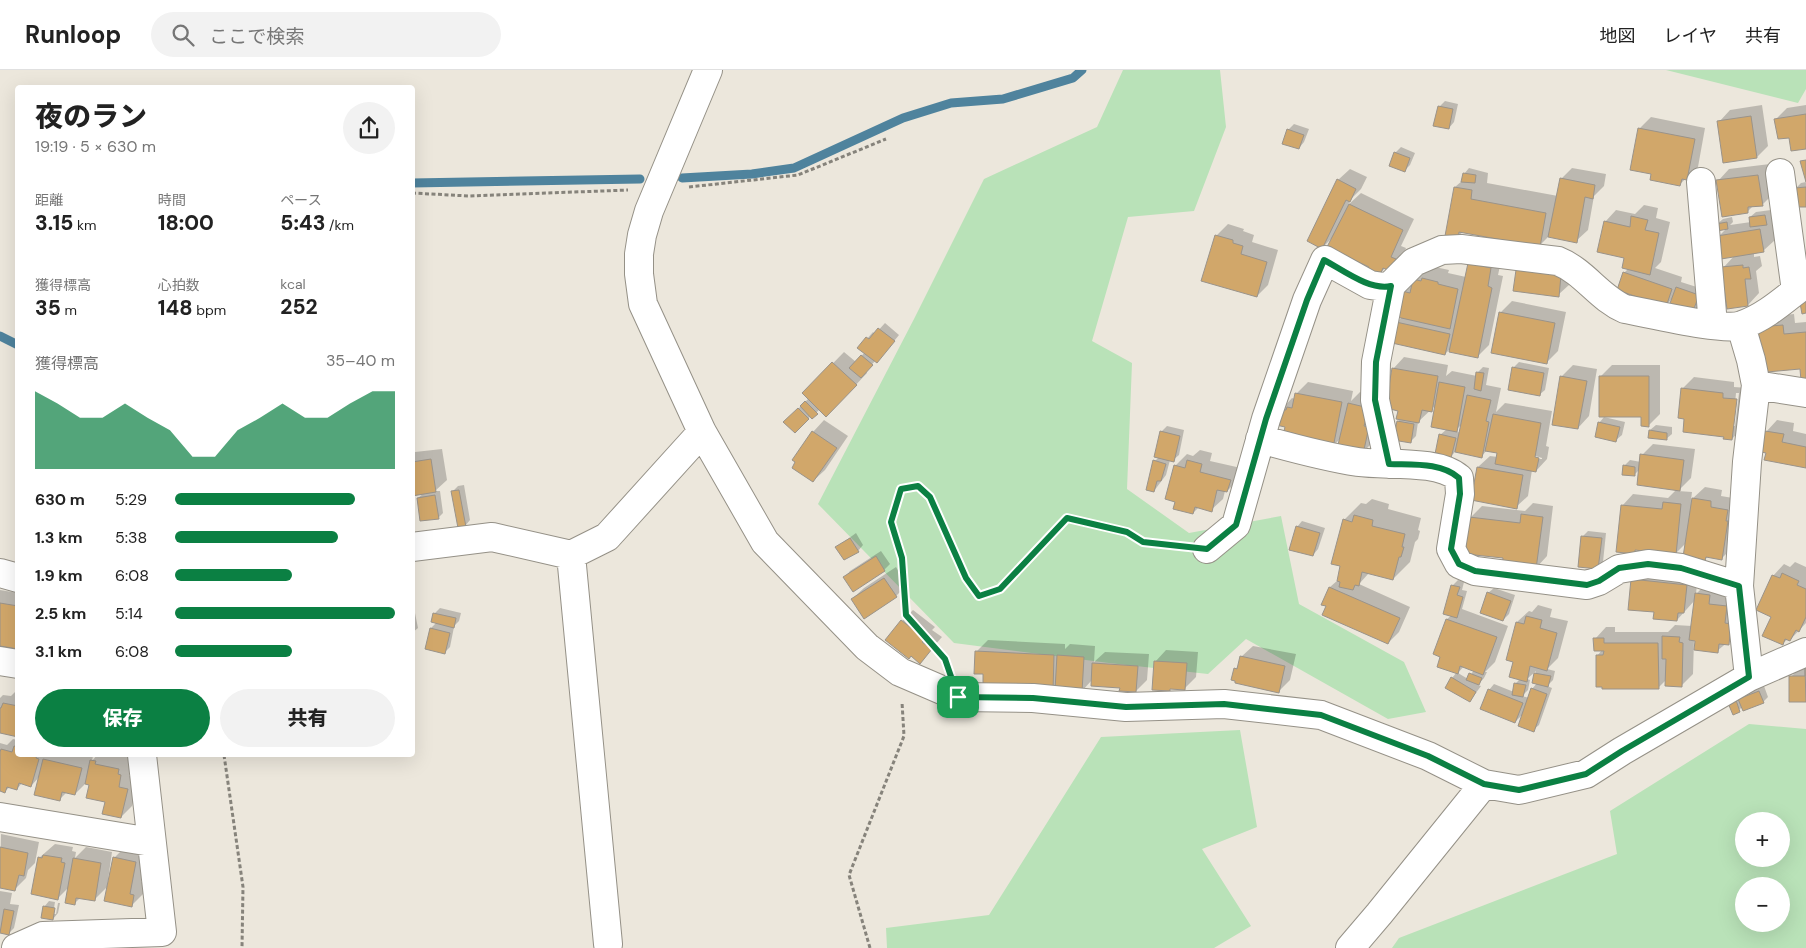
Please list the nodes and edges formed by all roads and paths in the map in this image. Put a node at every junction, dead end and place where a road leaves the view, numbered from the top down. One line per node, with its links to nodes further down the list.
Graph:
1 (708, 70): 10 (street)
2 (1780, 173): 5 (street)
3 (1700, 182): 6 (street)
4 (1391, 286): 6 (street); 11 (street); 12 (street)
5 (1801, 287): 7 (street)
6 (1714, 326): 7 (street)
7 (1741, 326): 8 (street)
8 (1756, 385): 9 (street); 18 (street)
9 (1806, 393)
10 (702, 432): 15 (street); 22 (street)
11 (1260, 439): 12 (street); 14 (street)
12 (1389, 464): 18 (street)
13 (415, 547): 15 (street)
14 (1207, 549): 24 (path)
15 (571, 555): 30 (street)
16 (0, 573): 17 (street)
17 (15, 577)
18 (1739, 586): 23 (street)
19 (1806, 652): 23 (street)
20 (0, 661): 21 (street)
21 (15, 664)
22 (900, 672): 24 (street); 33 (path)
23 (1749, 677): 27 (street)
24 (958, 697): 27 (street)
25 (142, 757): 29 (street)
26 (224, 757): 32 (path)
27 (1484, 784): 34 (street)
28 (0, 817): 29 (street)
29 (151, 842): 31 (street)
30 (608, 944)
31 (16, 948)
32 (242, 948)
33 (870, 948)
34 (1350, 948)

